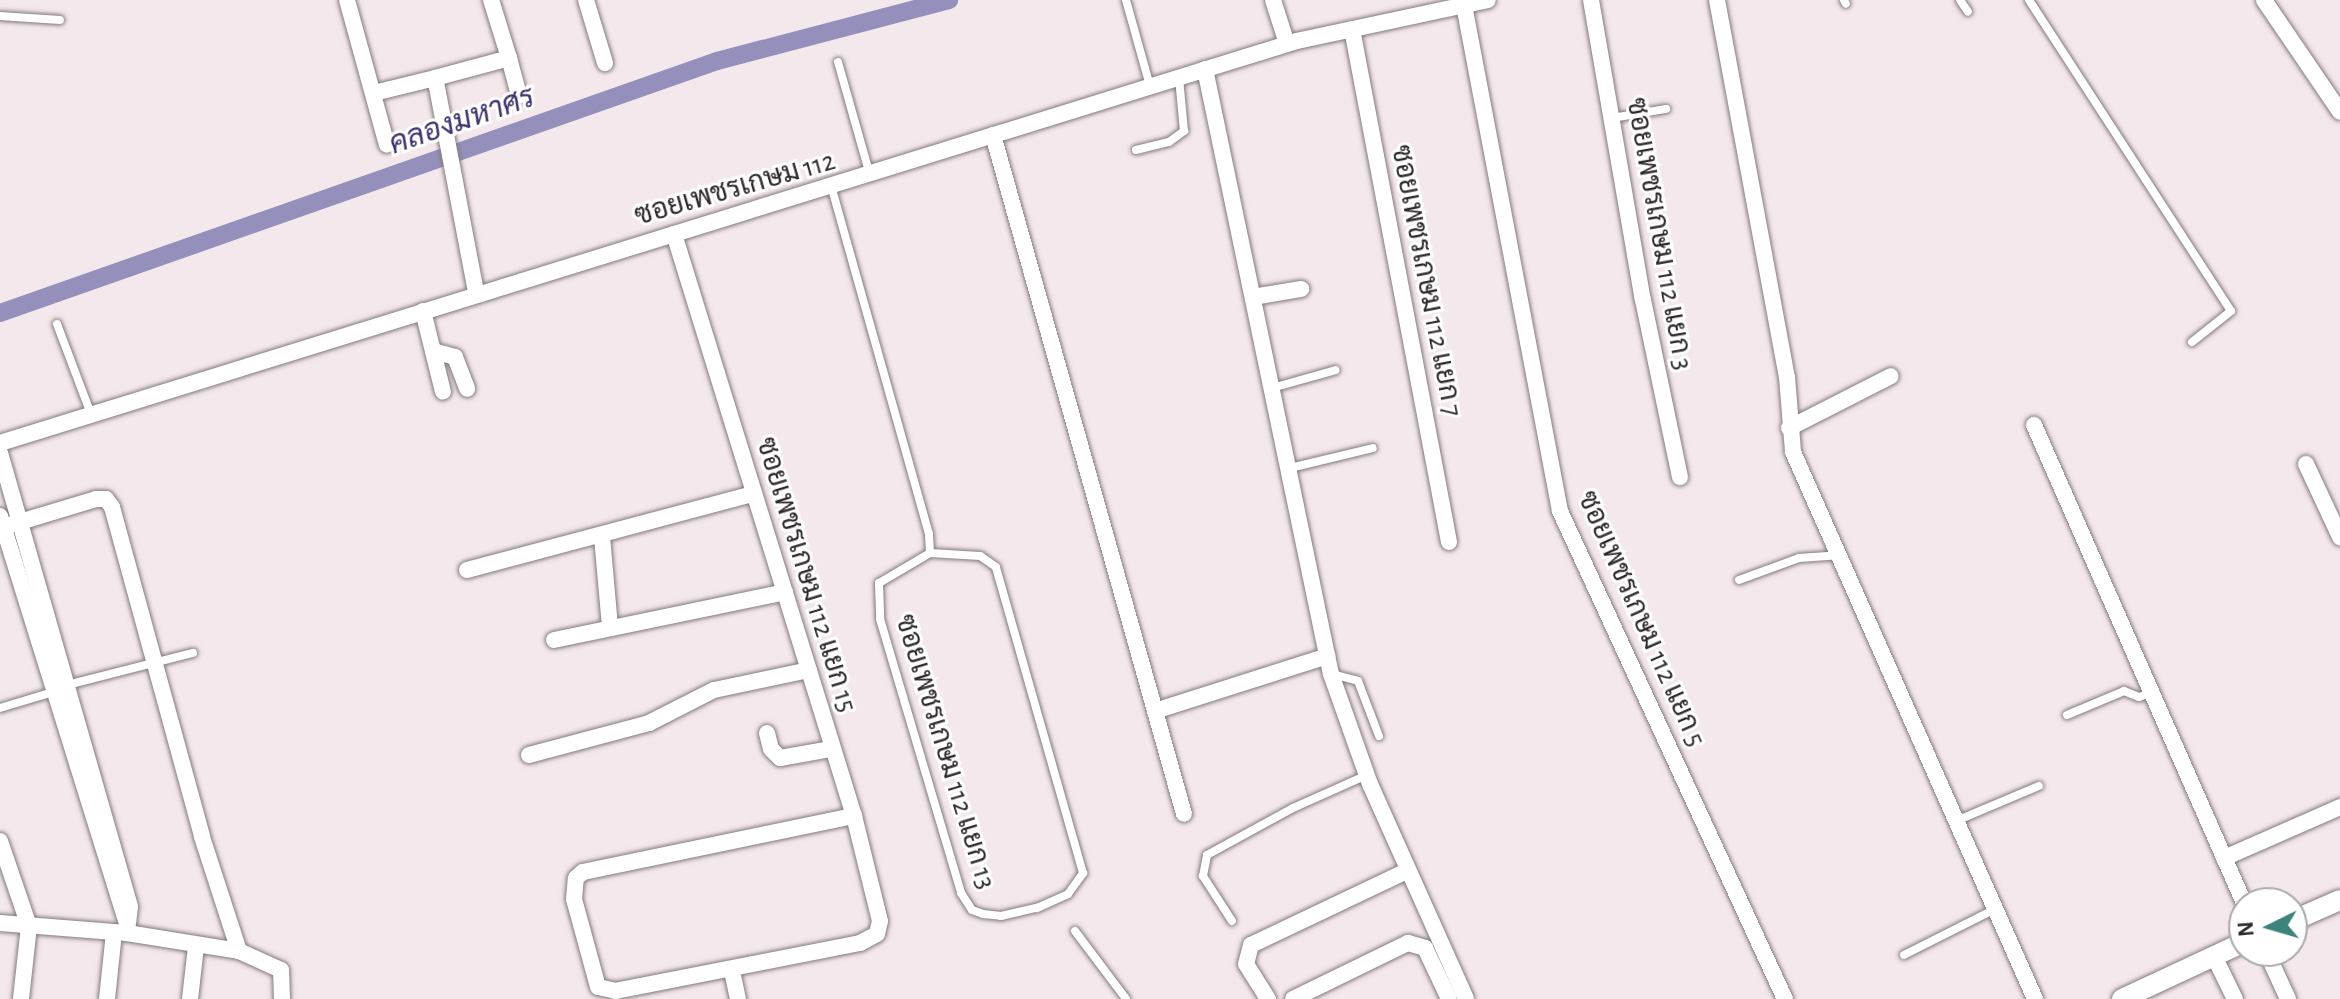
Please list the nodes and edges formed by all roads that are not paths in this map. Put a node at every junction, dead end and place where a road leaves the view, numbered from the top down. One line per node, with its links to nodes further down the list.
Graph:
1 (347, 0): 25 (street)
2 (491, 0): 18 (street)
3 (586, 0): 20 (street)
4 (1126, 0): 24 (lane)
5 (1273, 0): 17 (street)
6 (1488, 0): 12 (street, ซอยเพชรเกษม 112)
7 (1591, 0): 29 (street, ซอยเพชรเกษม 112 แยก 3)
8 (1717, 0): 50 (street)
9 (1960, 0): 13 (lane)
10 (2029, 0): 41 (lane)
11 (2264, 0): 28 (street)
12 (1464, 5): 16 (street, ซอยเพชรเกษม 112); 119 (street, ซอยเพชรเกษม 112 แยก 5)
13 (1968, 12)
14 (0, 16): 15 (lane)
15 (60, 20)
16 (1352, 29): 17 (street, ซอยเพชรเกษม 112); 62 (street, ซอยเพชรเกษม 112 แยก 7)
17 (1287, 44): 21 (street, ซอยเพชรเกษม 112)
18 (509, 58): 23 (street); 26 (street)
19 (838, 62): 33 (lane)
20 (605, 63)
21 (1205, 69): 22 (street, ซอยเพชรเกษม 112); 38 (street)
22 (1179, 77): 24 (street, ซอยเพชรเกษม 112); 32 (lane)
23 (435, 78): 25 (street); 37 (street)
24 (1150, 86): 30 (street, ซอยเพชรเกษม 112)
25 (374, 93): 31 (street)
26 (519, 96)
27 (1666, 109): 29 (lane)
28 (2340, 112)
29 (1612, 118): 56 (street, ซอยเพชรเกษม 112 แยก 3)
30 (993, 135): 33 (street, ซอยเพชรเกษม 112); 78 (street)
31 (387, 145)
32 (1136, 150)
33 (870, 176): 34 (street, ซอยเพชรเกษม 112)
34 (832, 189): 35 (street, ซอยเพชรเกษม 112); 63 (lane)
35 (674, 234): 37 (street, ซอยเพชรเกษม 112); 57 (street, ซอยเพชรเกษม 112 แยก 15)
36 (1301, 289): 38 (street)
37 (476, 292): 39 (street, ซอยเพชรเกษม 112)
38 (1253, 297): 45 (street)
39 (423, 311): 42 (street); 48 (street, ซอยเพชรเกษม 112)
40 (57, 324): 48 (lane)
41 (2192, 342)
42 (433, 351): 46 (street); 47 (street)
43 (1336, 370): 45 (lane)
44 (1891, 376): 50 (street)
45 (1272, 388): 55 (street)
46 (467, 389)
47 (443, 392)
48 (91, 414): 51 (street, ซอยเพชรเกษม 112)
49 (2034, 425): 76 (street)
50 (1789, 428): 64 (street)
51 (0, 443)
52 (1373, 448): 55 (lane)
53 (0, 453): 58 (street)
54 (2306, 464): 61 (street)
55 (1290, 468): 71 (street)
56 (1680, 477)
57 (753, 494): 60 (street); 67 (street, ซอยเพชรเกษม 112 แยก 15)
58 (20, 521): 59 (street); 72 (street); 75 (street)
59 (1, 523): 75 (street)
60 (602, 537): 65 (street); 68 (street)
61 (2340, 537)
62 (1449, 542)
63 (930, 553): 63 (lane, ซอยเพชรเกษม 112 แยก 13)
64 (1839, 554): 66 (lane); 89 (street)
65 (467, 570)
66 (1739, 580)
67 (785, 592): 68 (street); 73 (street, ซอยเพชรเกษม 112 แยก 15)
68 (610, 627): 69 (street)
69 (554, 640)
70 (193, 653): 72 (lane)
71 (1327, 656): 74 (street); 78 (street)
72 (154, 662): 75 (lane); 104 (street)
73 (809, 670): 82 (street, ซอยเพชรเกษม 112 แยก 15); 83 (street)
74 (1331, 674): 81 (lane); 84 (street)
75 (60, 688): 77 (lane); 100 (street)
76 (2152, 693): 79 (lane); 91 (street)
77 (0, 708)
78 (1155, 711): 87 (street)
79 (2067, 715)
80 (767, 733): 82 (street)
81 (1379, 736)
82 (831, 749): 88 (street, ซอยเพชรเกษม 112 แยก 15)
83 (529, 755)
84 (1367, 775): 92 (street); 97 (lane)
85 (2039, 786): 89 (lane)
86 (2340, 807): 91 (street)
87 (1184, 814)
88 (854, 816): 108 (street, ซอยเพชรเกษม 112 แยก 15); 108 (street)
89 (1956, 821): 95 (street)
90 (0, 841): 99 (street)
91 (2224, 858): 93 (street)
92 (1407, 871): 115 (street); 118 (street)
93 (2237, 887)
94 (2340, 900): 96 (street)
95 (1995, 909): 105 (lane); 120 (street)
96 (2308, 914)
97 (1232, 921)
98 (0, 923): 99 (street)
99 (29, 926): 100 (street); 109 (street)
100 (123, 929): 102 (street); 110 (street)
101 (1075, 931): 114 (lane)
102 (196, 946): 104 (street); 111 (street)
103 (2228, 949): 106 (street)
104 (239, 951): 112 (street)
105 (1904, 955)
106 (2214, 956): 121 (street); 122 (street)
107 (2273, 967): 123 (street)
108 (732, 971): 113 (street)
109 (21, 999)
110 (107, 999)
111 (190, 999)
112 (282, 999)
113 (738, 999)
114 (1126, 999)
115 (1268, 999)
116 (1293, 999): 117 (street)
117 (1449, 999)
118 (1466, 999)
119 (1785, 999)
120 (2035, 999)
121 (2122, 999)
122 (2235, 999)
123 (2288, 999)

